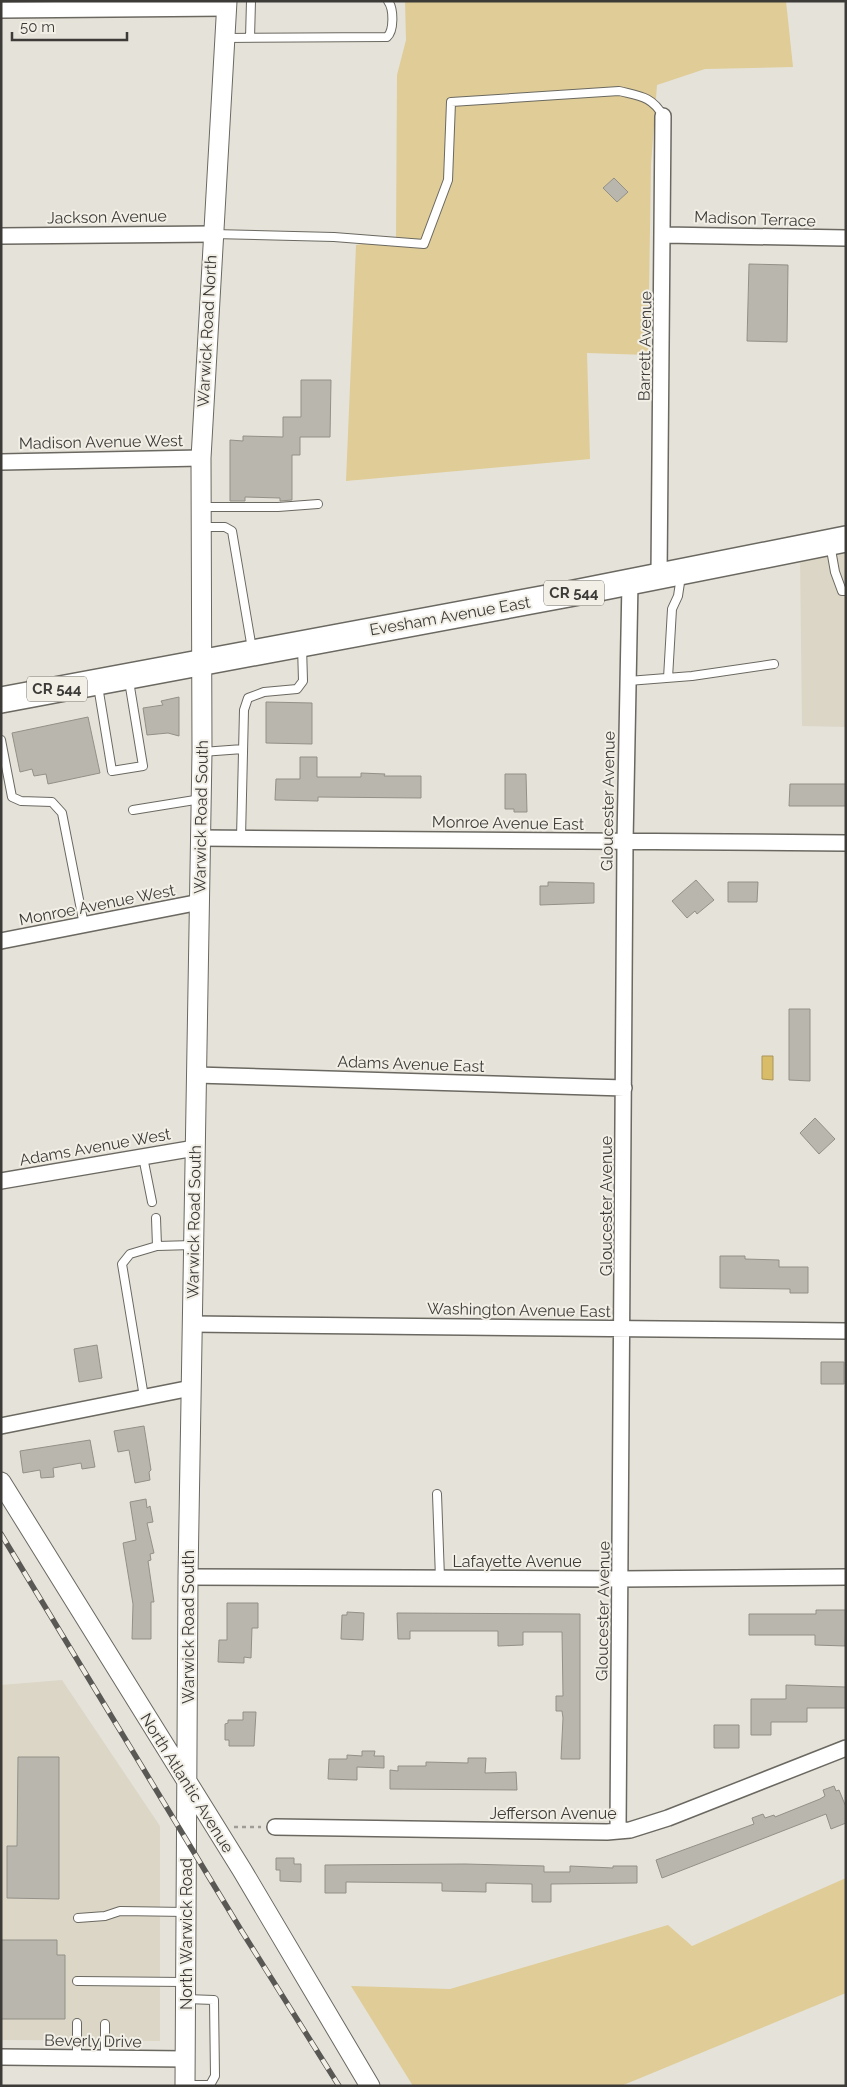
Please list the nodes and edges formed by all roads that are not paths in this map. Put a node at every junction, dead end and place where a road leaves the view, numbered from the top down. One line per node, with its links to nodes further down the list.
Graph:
1 (250, 1): 7 (lane)
2 (388, 1): 7 (lane)
3 (100, 5): 4 (street); 5 (street)
4 (227, 5): 6 (street, Warwick Road North)
5 (1, 10)
6 (225, 38): 7 (lane); 9 (street, Warwick Road North)
7 (250, 38)
8 (664, 116): 9 (lane); 10 (street, Barrett Avenue)
9 (213, 234): 11 (street, Jackson Avenue); 13 (street, Warwick Road North)
10 (664, 235): 12 (street, Madison Terrace); 19 (street, Barrett Avenue)
11 (1, 236)
12 (846, 238)
13 (201, 458): 14 (street, Madison Avenue West); 16 (street, Warwick Road North)
14 (1, 462)
15 (318, 504): 16 (lane)
16 (202, 507): 17 (street, Warwick Road North)
17 (202, 527): 23 (lane); 24 (street, Warwick Road North)
18 (838, 541): 19 (main road, Evesham Avenue East / CR 544); 21 (lane)
19 (671, 574): 20 (main road, Evesham Avenue East / CR 544); 27 (lane)
20 (630, 582): 22 (main road, Evesham Avenue East / CR 544); 29 (street, Gloucester Avenue)
21 (846, 591)
22 (301, 643): 23 (main road, Evesham Avenue East / CR 544); 32 (lane)
23 (252, 652): 24 (main road, Evesham Avenue East / CR 544)
24 (201, 661): 26 (main road, CR 544); 33 (street, Warwick Road South)
25 (774, 664): 27 (lane)
26 (128, 676): 28 (main road, CR 544); 28 (lane)
27 (668, 678): 29 (lane)
28 (98, 681): 30 (main road, CR 544)
29 (628, 681): 38 (street, Gloucester Avenue)
30 (1, 700)
31 (1, 740): 41 (lane)
32 (243, 750): 33 (lane); 37 (lane)
33 (202, 752): 34 (street, Warwick Road South)
34 (201, 799): 35 (lane); 36 (street, Warwick Road South)
35 (133, 810)
36 (200, 838): 37 (street, Monroe Avenue East); 40 (street, Warwick Road South)
37 (241, 838): 38 (street, Monroe Avenue East)
38 (625, 842): 39 (street, Monroe Avenue East); 44 (street, Gloucester Avenue)
39 (846, 844)
40 (200, 902): 41 (street, Monroe Avenue West); 43 (street, Warwick Road South)
41 (84, 925): 42 (street, Monroe Avenue West)
42 (1, 941)
43 (196, 1075): 44 (street, Adams Avenue East); 45 (street, Warwick Road South)
44 (624, 1088): 53 (street, Gloucester Avenue)
45 (195, 1148): 46 (street, Adams Avenue West); 51 (street, Warwick Road South)
46 (143, 1157): 47 (street, Adams Avenue West); 48 (lane)
47 (1, 1181)
48 (152, 1202)
49 (156, 1218): 50 (lane)
50 (157, 1246): 51 (lane); 56 (lane)
51 (194, 1246): 52 (street, Warwick Road South)
52 (192, 1324): 53 (street, Washington Avenue East); 55 (street, Warwick Road South)
53 (623, 1328): 54 (street, Washington Avenue East); 63 (street, Gloucester Avenue)
54 (846, 1330)
55 (191, 1388): 56 (street); 60 (street, Warwick Road South)
56 (144, 1397): 57 (street)
57 (1, 1426)
58 (1, 1482): 65 (street, North Atlantic Avenue)
59 (437, 1494): 62 (lane)
60 (188, 1577): 62 (street, Lafayette Avenue); 65 (street, Warwick Road South)
61 (846, 1577): 63 (street, Lafayette Avenue)
62 (440, 1578): 63 (street, Lafayette Avenue)
63 (621, 1579): 67 (street, Gloucester Avenue)
64 (846, 1748): 67 (street, Jefferson Avenue)
65 (187, 1782): 68 (street, North Warwick Road); 80 (street, North Atlantic Avenue)
66 (275, 1827): 67 (street, Jefferson Avenue)
67 (618, 1831)
68 (186, 1912): 69 (lane); 71 (street, North Warwick Road)
69 (78, 1918)
70 (77, 1980): 71 (lane)
71 (186, 1991): 77 (street, North Warwick Road); 79 (lane)
72 (77, 2023): 75 (lane)
73 (105, 2024): 76 (lane)
74 (1, 2057): 75 (street, Beverly Drive)
75 (77, 2058): 76 (street, Beverly Drive)
76 (105, 2058): 77 (street, Beverly Drive)
77 (185, 2059): 78 (street, North Warwick Road)
78 (185, 2085): 79 (lane)
79 (210, 2085)
80 (370, 2086)

